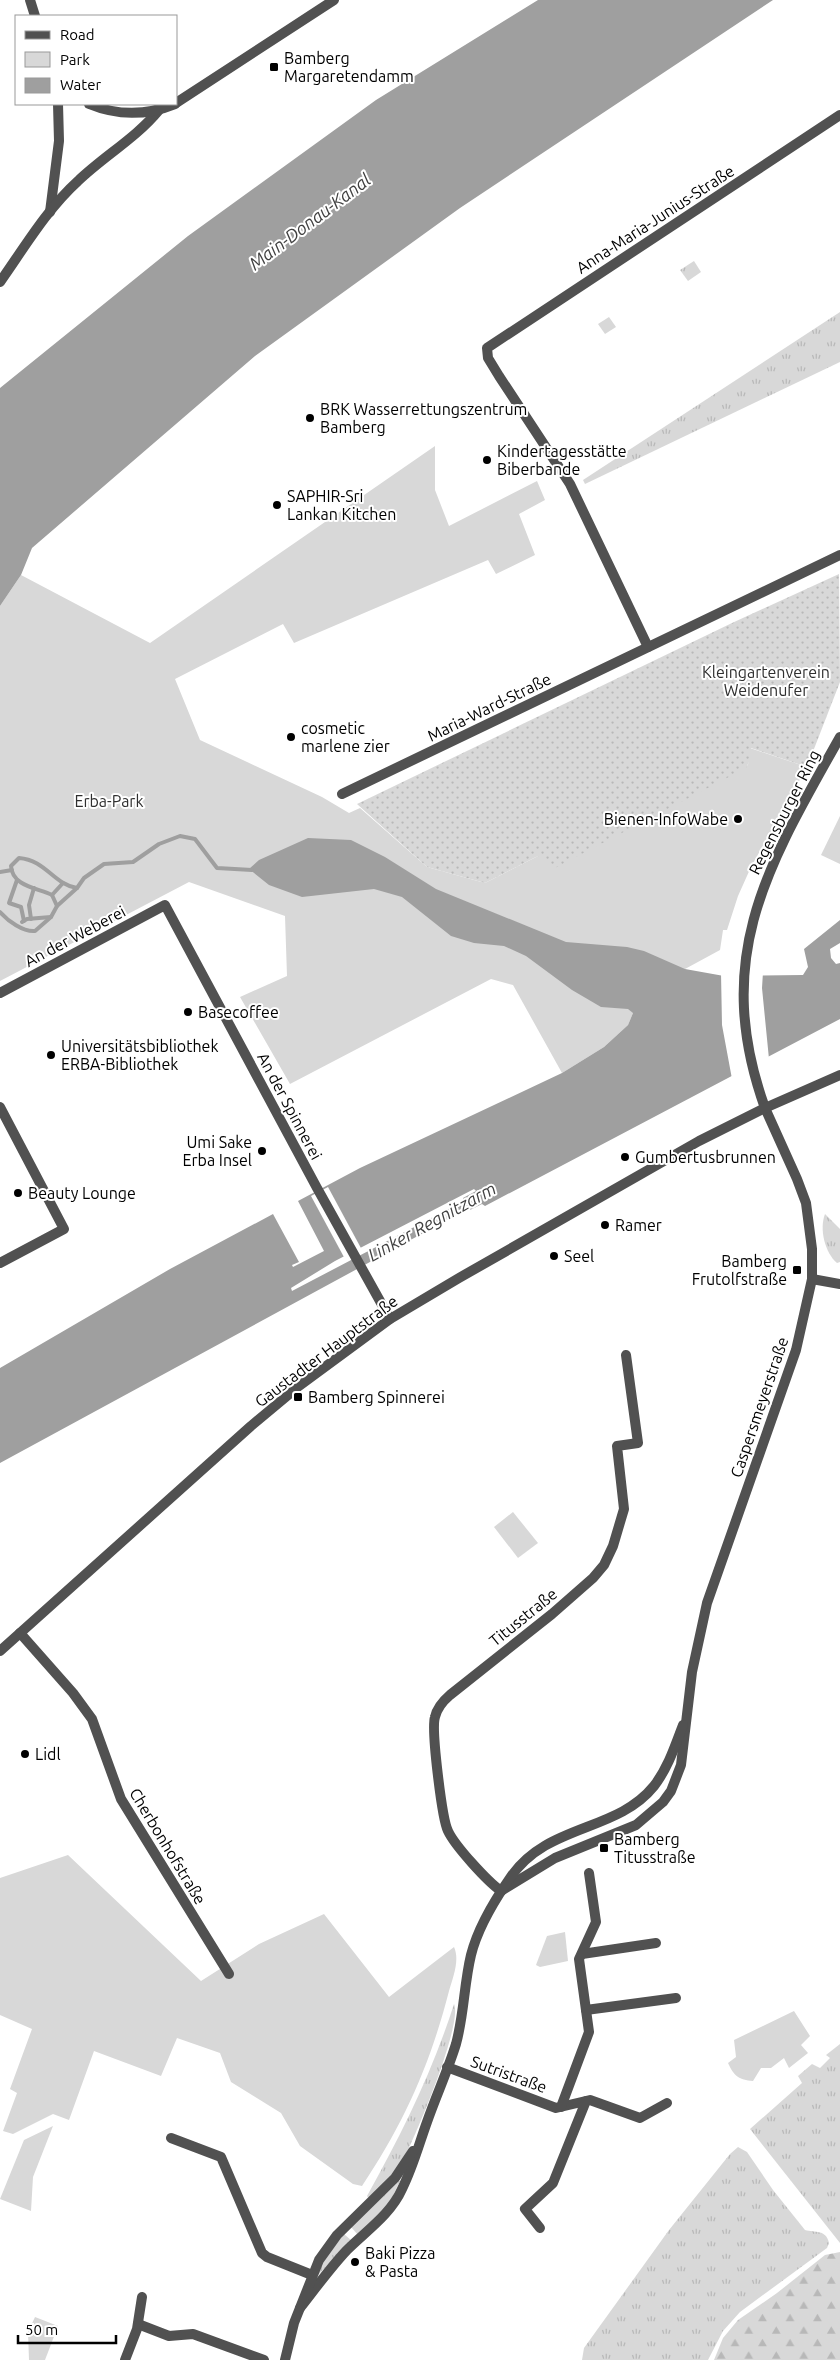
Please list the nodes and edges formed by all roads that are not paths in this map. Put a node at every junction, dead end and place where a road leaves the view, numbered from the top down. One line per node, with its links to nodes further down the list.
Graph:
1 (30, 0): 3 (street)
2 (334, 0): 4 (street)
3 (35, 15)
4 (178, 103)
5 (58, 105): 10 (street)
6 (93, 105): 8 (street)
7 (173, 105): 8 (street)
8 (159, 110): 10 (street)
9 (840, 115): 13 (street, Anna-Maria-Junius-Straße)
10 (50, 212): 11 (street)
11 (0, 282)
12 (840, 554): 13 (street, Maria-Ward-Straße)
13 (648, 647): 15 (street, Maria-Ward-Straße)
14 (840, 736): 20 (street, Regensburger Ring)
15 (342, 794)
16 (165, 905): 17 (street, An der Weberei); 24 (street, An der Spinnerei)
17 (0, 993)
18 (840, 1075): 20 (street, Gaustadter Hauptstraße)
19 (0, 1107): 21 (street)
20 (765, 1108): 22 (street, Caspersmeyerstraße); 24 (street, Gaustadter Hauptstraße)
21 (0, 1263)
22 (812, 1279): 23 (street); 28 (street, Caspersmeyerstraße)
23 (840, 1284)
24 (390, 1319): 26 (street, Gaustadter Hauptstraße)
25 (626, 1355): 30 (street, Titusstraße)
26 (20, 1633): 27 (street, Gaustadter Hauptstraße); 33 (street, Cherbonhofstraße)
27 (0, 1651)
28 (686, 1716): 30 (street, Caspersmeyerstraße); 30 (street, Caspersmeyerstraße)
29 (589, 1873): 32 (street, Sutristraße)
30 (501, 1891): 36 (street, Caspersmeyerstraße)
31 (656, 1943): 32 (street)
32 (582, 1954): 35 (street, Sutristraße)
33 (230, 1974)
34 (676, 1998): 35 (street)
35 (586, 2010): 39 (street, Sutristraße)
36 (447, 2067): 39 (street, Sutristraße); 41 (street, Caspersmeyerstraße)
37 (586, 2101): 38 (street, Sutristraße); 39 (street, Sutristraße); 42 (street)
38 (667, 2103)
39 (561, 2106)
40 (171, 2138): 43 (street)
41 (421, 2138): 43 (street, Caspersmeyerstraße); 45 (street, Caspersmeyerstraße)
42 (540, 2228)
43 (312, 2275): 45 (street, Caspersmeyerstraße)
44 (142, 2297): 46 (street)
45 (300, 2308): 49 (street, Caspersmeyerstraße)
46 (138, 2324): 47 (street); 48 (street)
47 (125, 2360)
48 (264, 2360)
49 (285, 2360)

